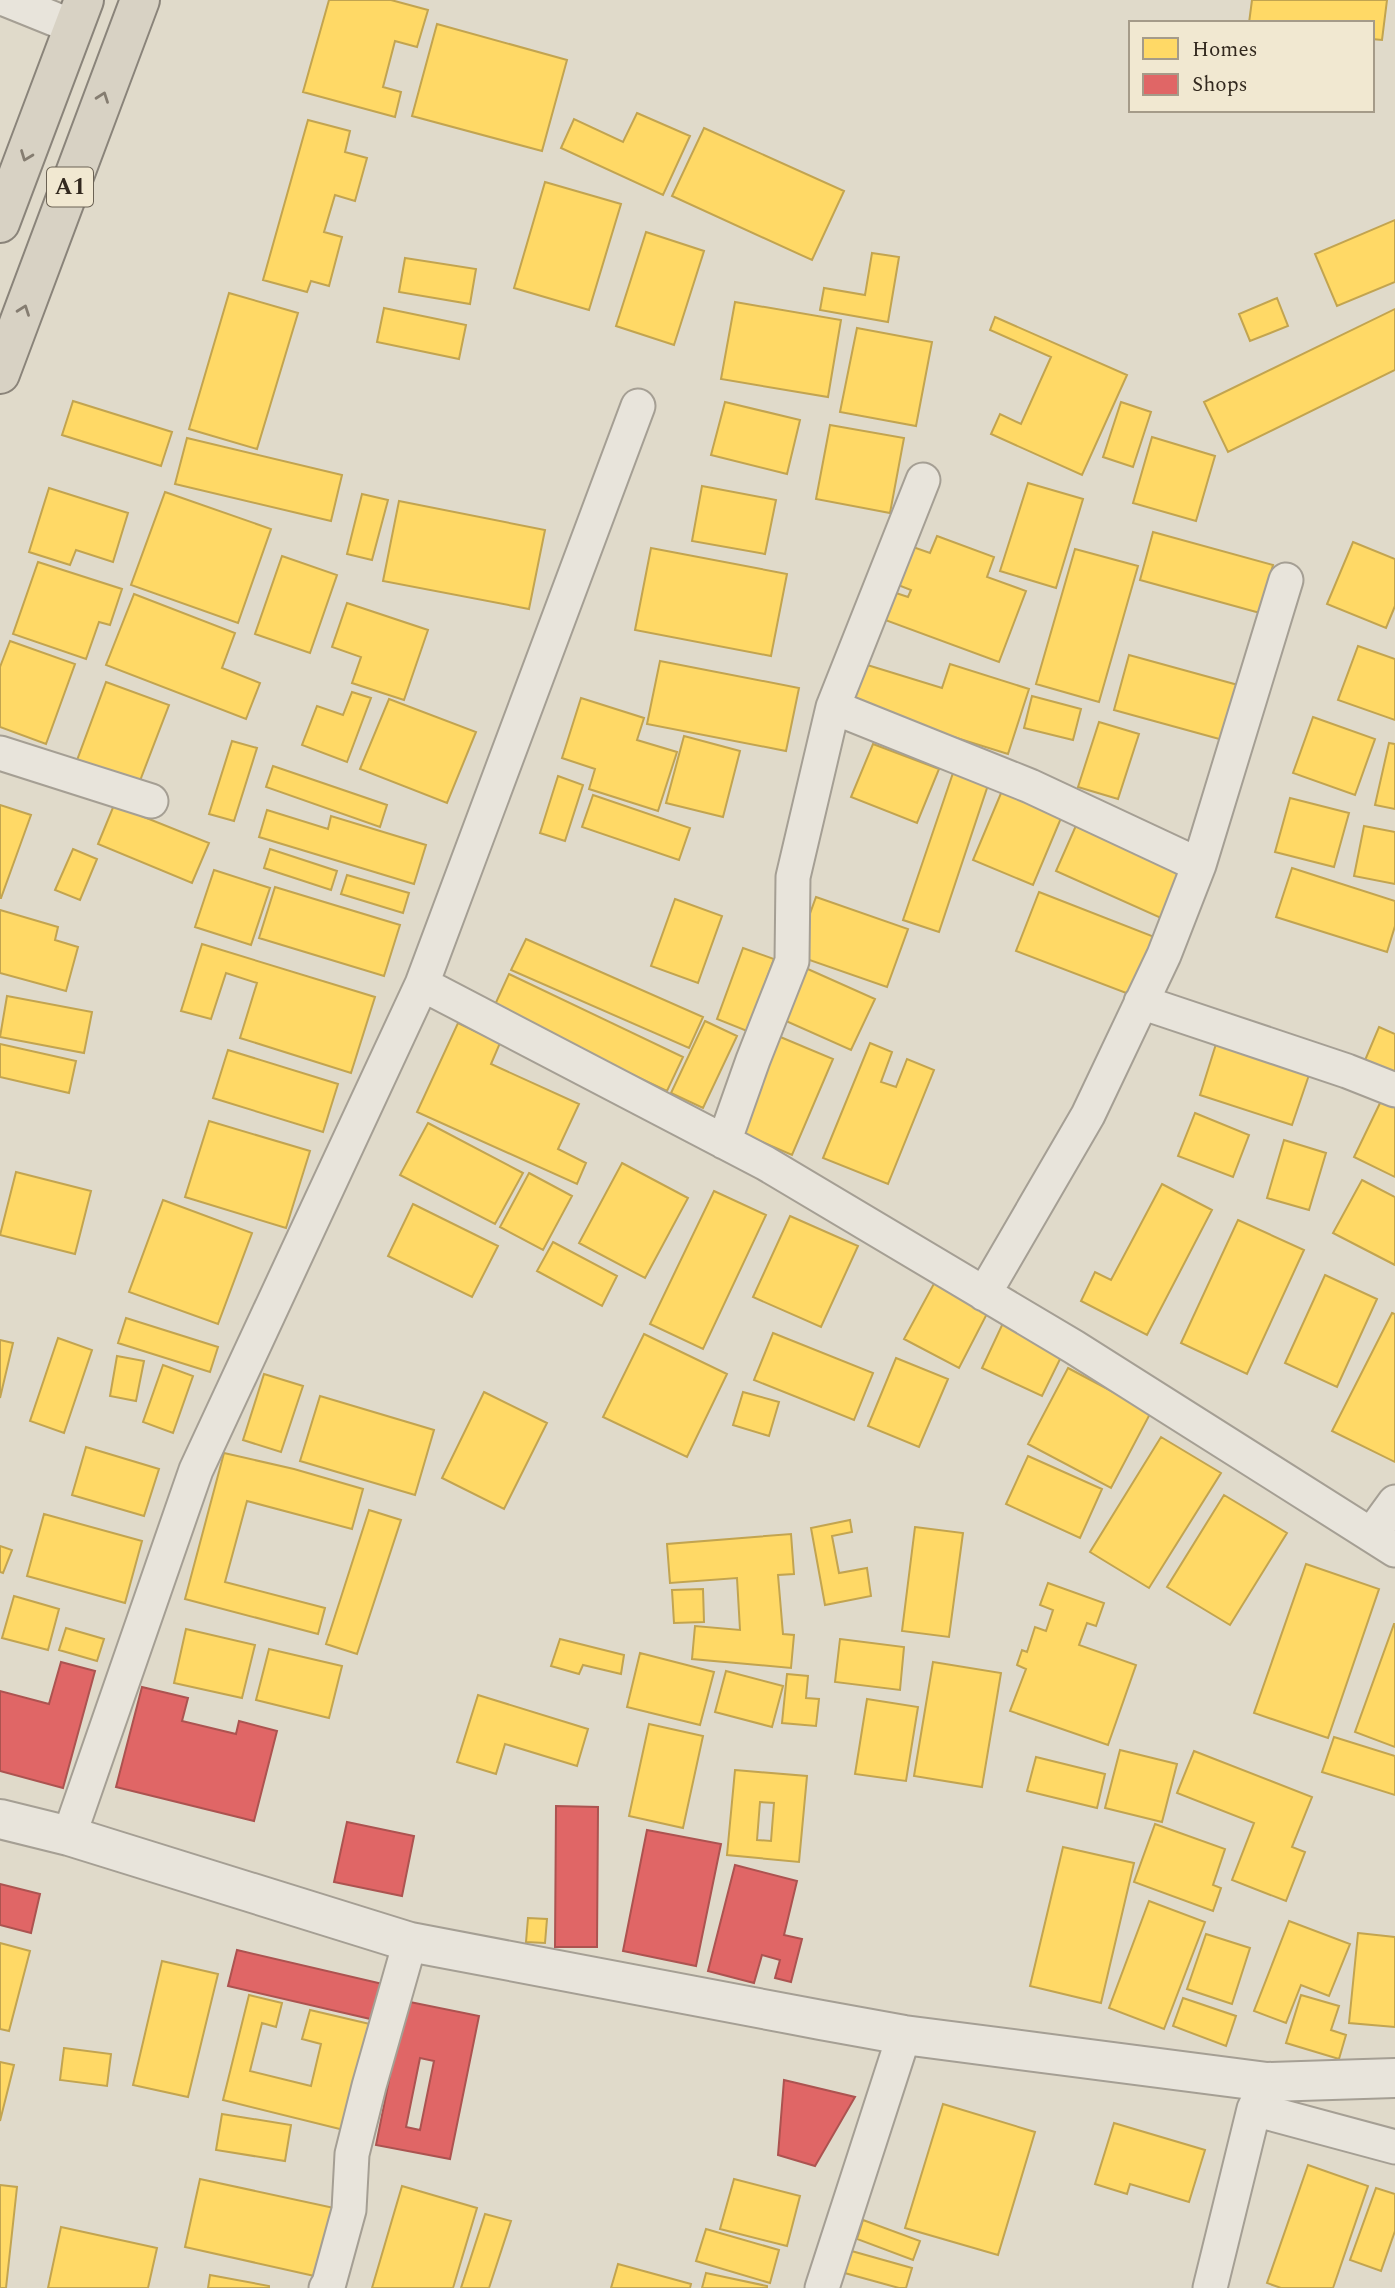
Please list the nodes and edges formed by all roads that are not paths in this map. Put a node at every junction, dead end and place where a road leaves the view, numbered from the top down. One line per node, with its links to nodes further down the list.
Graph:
1 (6, 0): 3 (street)
2 (140, 0): 5 (highway, A1, one-way to 2)
3 (79, 14): 4 (highway, A1, one-way to 4)
4 (0, 223)
5 (0, 374)
6 (638, 406): 13 (street)
7 (923, 480): 9 (street)
8 (1286, 580): 12 (street)
9 (833, 707): 12 (street); 16 (street)
10 (0, 753): 11 (street)
11 (151, 801)
12 (1199, 866): 14 (street)
13 (422, 984): 16 (street); 21 (street)
14 (1141, 1002): 15 (street); 17 (street)
15 (1395, 1090)
16 (724, 1142): 17 (street)
17 (984, 1294): 19 (street)
18 (1395, 1502): 19 (street)
19 (1383, 1543)
20 (0, 1819): 21 (street)
21 (69, 1836): 22 (street)
22 (410, 1941): 23 (street); 27 (street)
23 (904, 2035): 25 (street); 28 (street)
24 (1395, 2078): 25 (street)
25 (1261, 2095): 26 (street); 29 (street)
26 (1395, 2147)
27 (326, 2288)
28 (822, 2288)
29 (1210, 2288)

